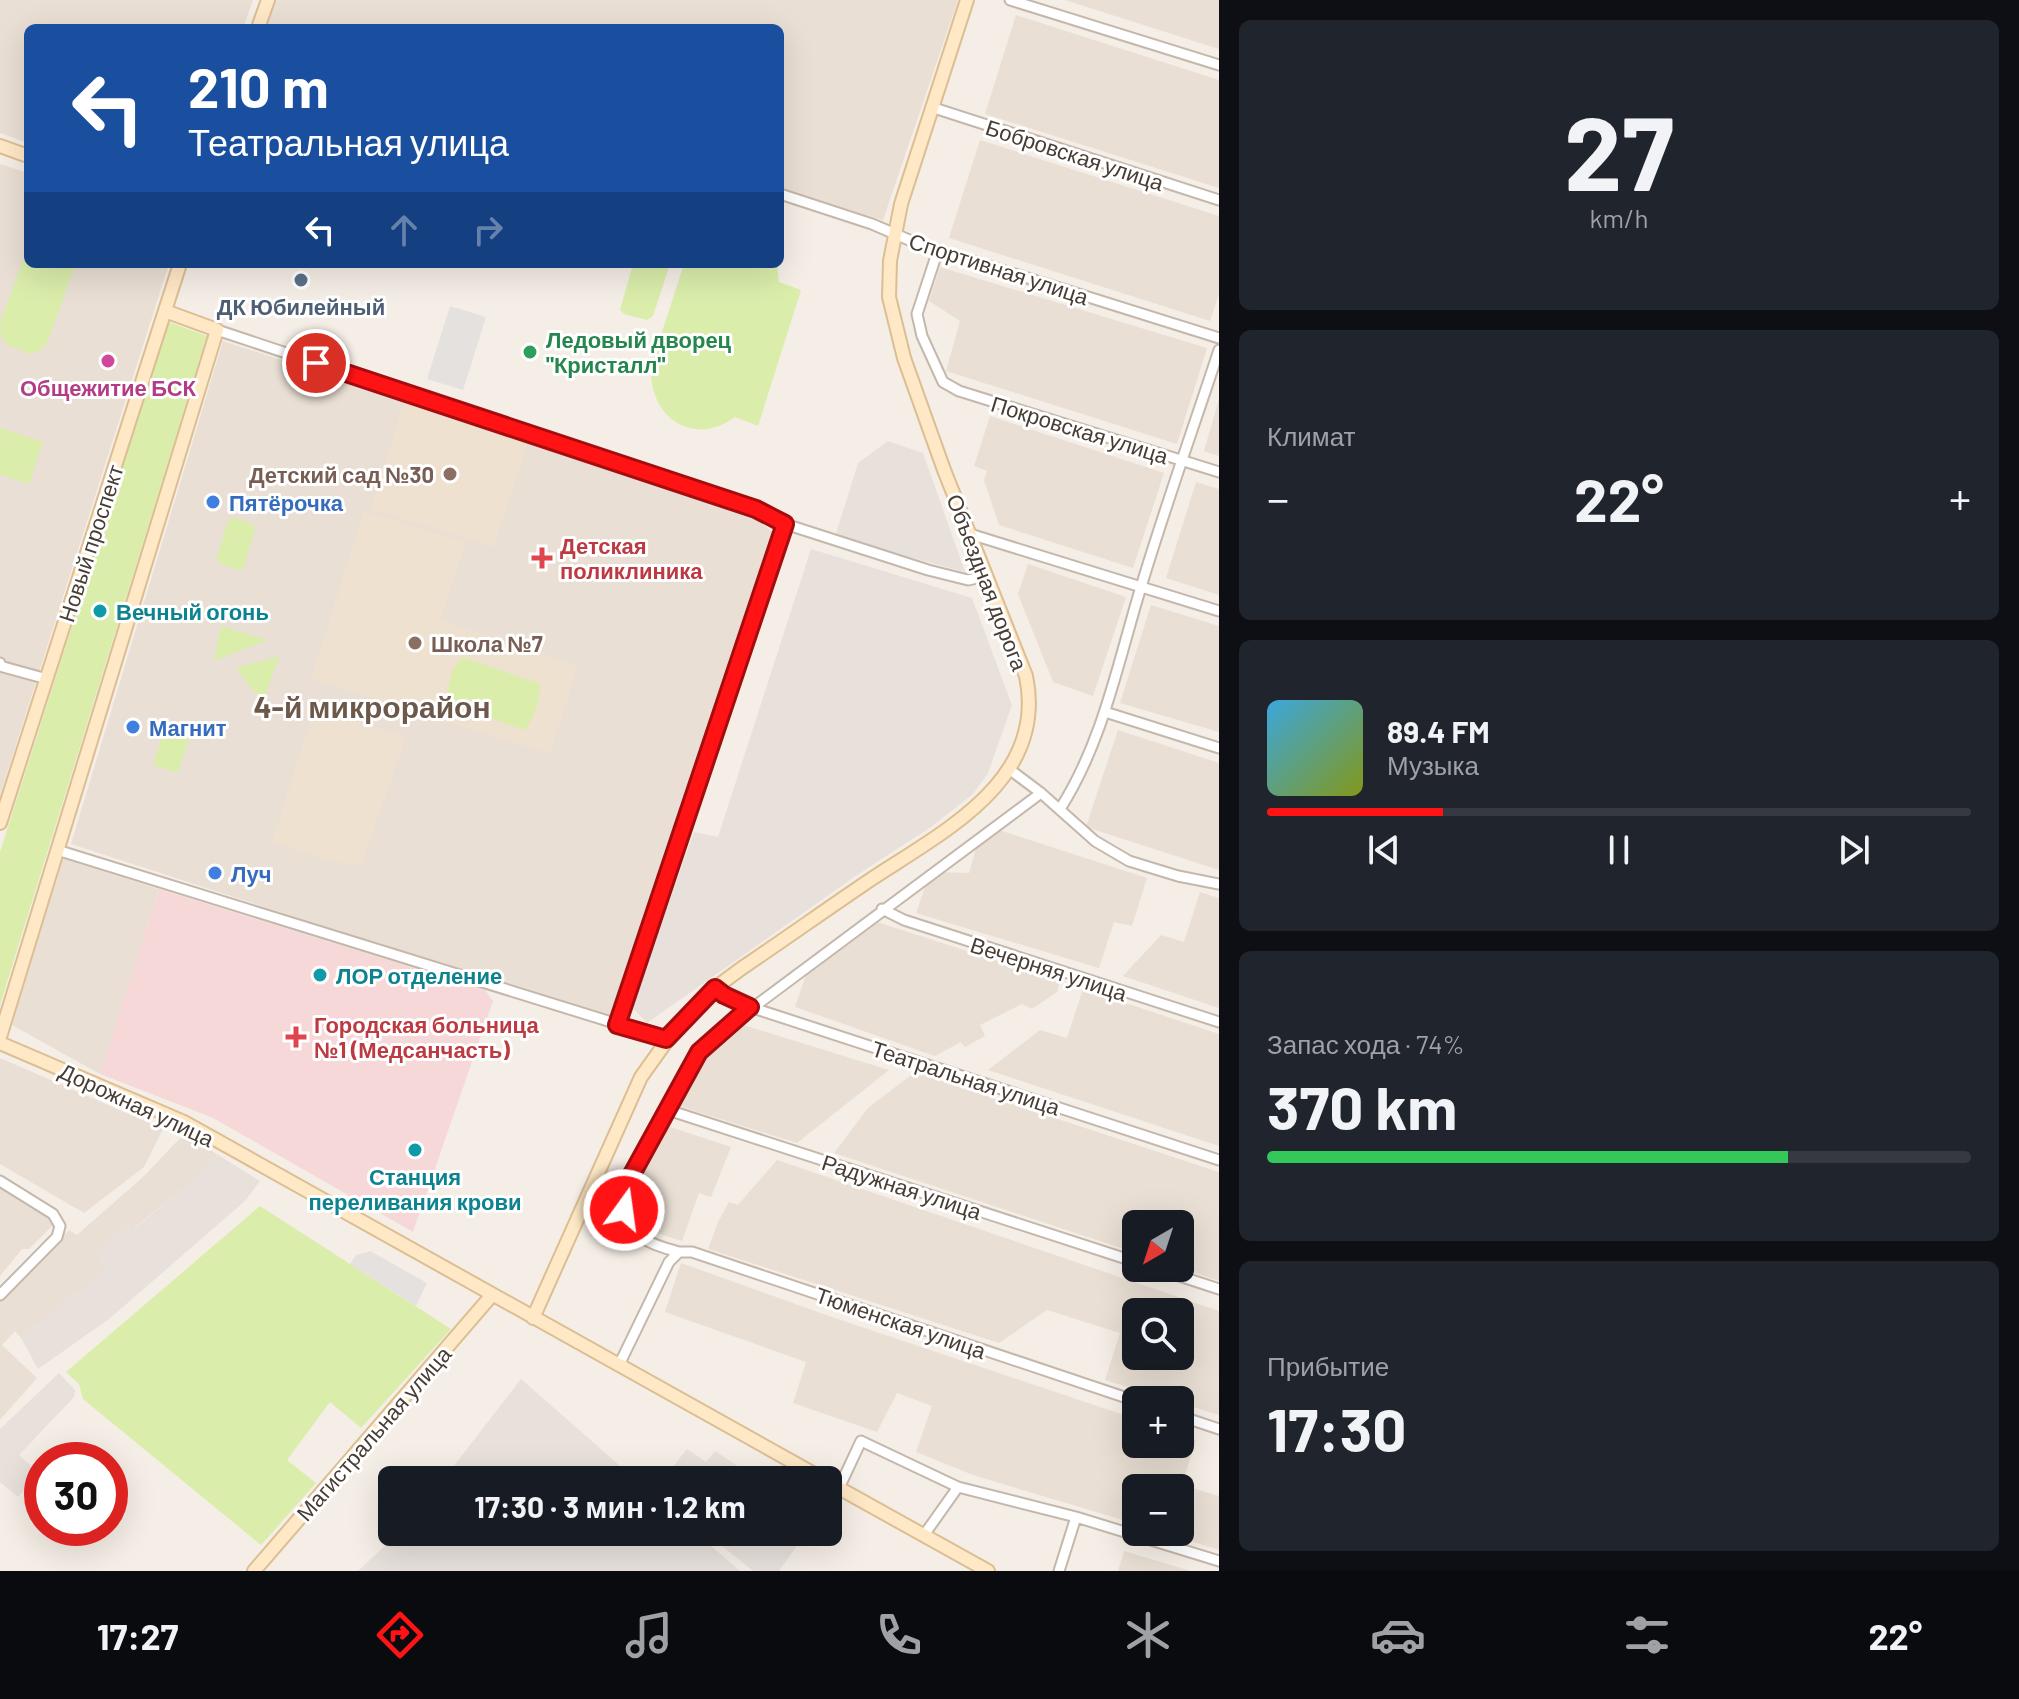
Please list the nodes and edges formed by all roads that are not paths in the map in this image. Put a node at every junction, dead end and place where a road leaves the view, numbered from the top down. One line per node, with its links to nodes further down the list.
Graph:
1 (268, 0): 4 (main road)
2 (967, 0): 6 (main road, Объездная дорога)
3 (1010, 0): 5 (street)
4 (259, 24)
5 (1219, 65)
6 (931, 107): 10 (street, Бобровская улица); 11 (main road, Объездная дорога)
7 (0, 146): 8 (main road)
8 (24, 155)
9 (784, 195): 11 (street, Спортивная улица)
10 (1219, 200)
11 (894, 234): 12 (street, Спортивная улица); 21 (main road, Объездная дорога)
12 (938, 250): 16 (street, Спортивная улица); 18 (street, Покровская улица)
13 (179, 268): 14 (main road, Новый проспект)
14 (165, 311): 15 (main road); 26 (main road, Новый проспект)
15 (217, 330): 20 (street); 33 (main road)
16 (1219, 338)
17 (1219, 350): 18 (street)
18 (1183, 461): 19 (street, Покровская улица); 23 (street)
19 (1219, 472)
20 (785, 524): 22 (street); 39 (street)
21 (970, 534): 22 (main road, Объездная дорога); 23 (street)
22 (986, 576): 29 (main road, Объездная дорога)
23 (1141, 586): 24 (street); 27 (street)
24 (1219, 611)
25 (0, 663): 26 (street)
26 (47, 679): 32 (main road, Новый проспект)
27 (1105, 712): 28 (street); 31 (street)
28 (1219, 748)
29 (1009, 769): 30 (street); 36 (main road, Объездная дорога)
30 (1041, 793): 31 (street); 35 (street)
31 (1060, 809): 34 (street)
32 (0, 823)
33 (57, 850): 39 (street); 40 (main road)
34 (1218, 883)
35 (882, 909): 37 (street); 38 (street, Вечерняя улица)
36 (715, 988): 37 (street, Театральная улица); 41 (main road, Объездная дорога)
37 (750, 1007): 43 (street); 44 (street, Театральная улица)
38 (1219, 1022)
39 (617, 1025): 41 (street)
40 (0, 1037)
41 (666, 1039): 52 (main road, Объездная дорога)
42 (0, 1043): 51 (main road, Дорожная улица)
43 (668, 1110): 46 (street, Тюменская улица); 47 (street, Радужная улица)
44 (1219, 1160)
45 (0, 1181): 50 (street)
46 (679, 1252): 53 (street); 54 (street, Тюменская улица)
47 (1122, 1257)
48 (1194, 1281): 49 (street)
49 (1219, 1289)
50 (0, 1295)
51 (492, 1295): 52 (main road, Дорожная улица); 64 (main road, Магистральная улица)
52 (533, 1318): 53 (main road, Дорожная улица)
53 (619, 1365): 57 (main road, Дорожная улица)
54 (1122, 1396)
55 (1194, 1421): 56 (street)
56 (1219, 1429)
57 (800, 1466)
58 (842, 1467): 59 (street)
59 (958, 1487): 61 (street); 62 (street)
60 (842, 1490): 62 (main road, Дорожная улица)
61 (1076, 1517): 63 (street); 66 (street)
62 (924, 1535): 65 (main road, Дорожная улица)
63 (1219, 1561)
64 (254, 1571)
65 (988, 1571)
66 (1059, 1571)

